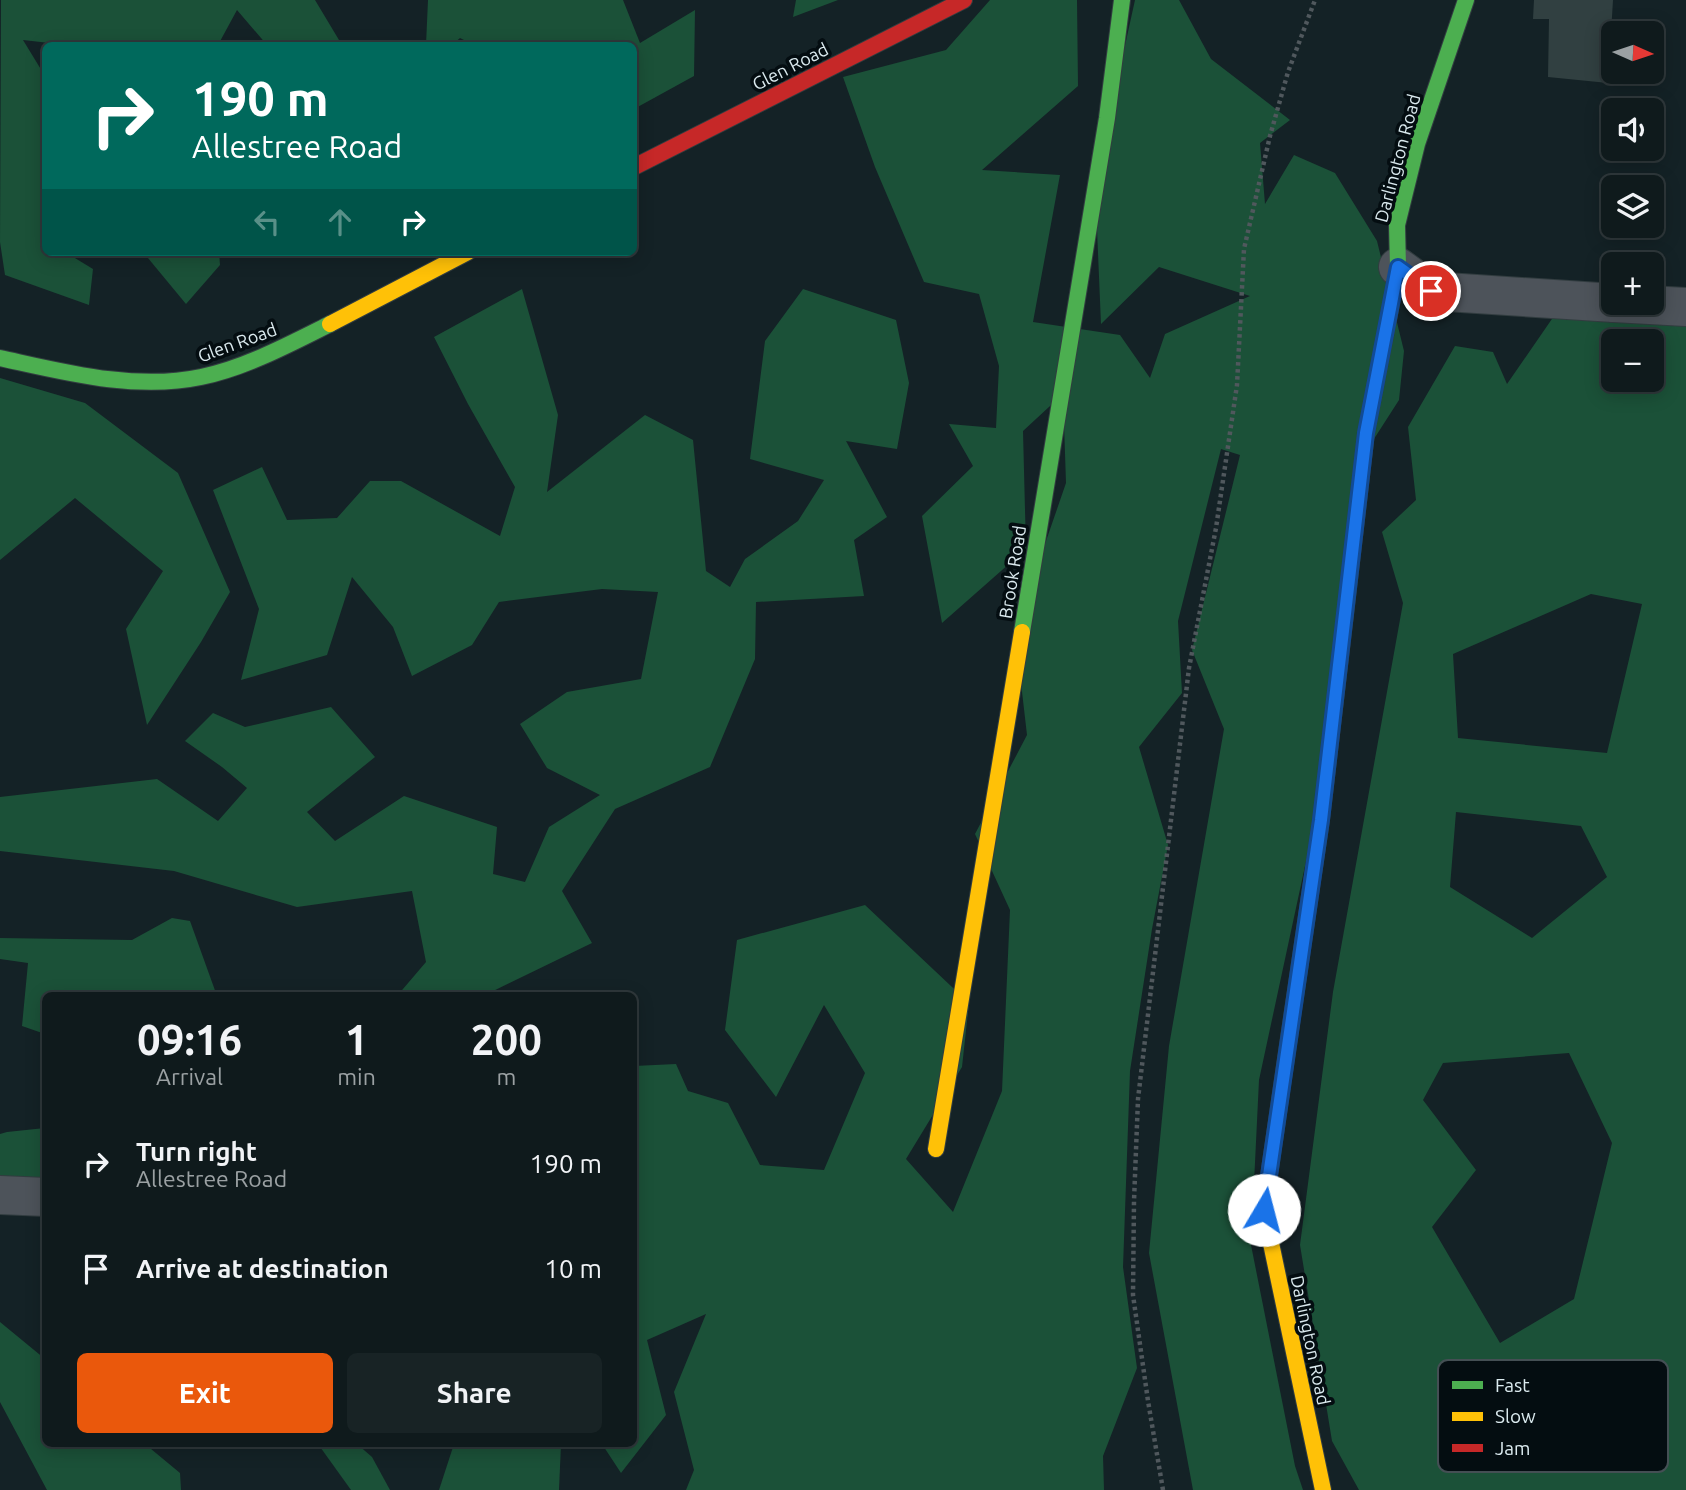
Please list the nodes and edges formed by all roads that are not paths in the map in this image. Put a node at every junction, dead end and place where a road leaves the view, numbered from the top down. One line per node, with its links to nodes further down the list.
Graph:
1 (964, 0): 5 (street, Glen Road)
2 (1122, 0): 12 (street, Brook Road)
3 (1444, 2): 4 (street)
4 (1464, 4): 7 (street, Darlington Road)
5 (637, 165)
6 (460, 256): 11 (street, Glen Road)
7 (1398, 267): 8 (street); 15 (street, Darlington Road)
8 (1601, 302)
9 (1664, 306): 10 (street)
10 (1686, 307)
11 (0, 358)
12 (936, 1149)
13 (0, 1195): 14 (street)
14 (42, 1197)
15 (1323, 1490)

